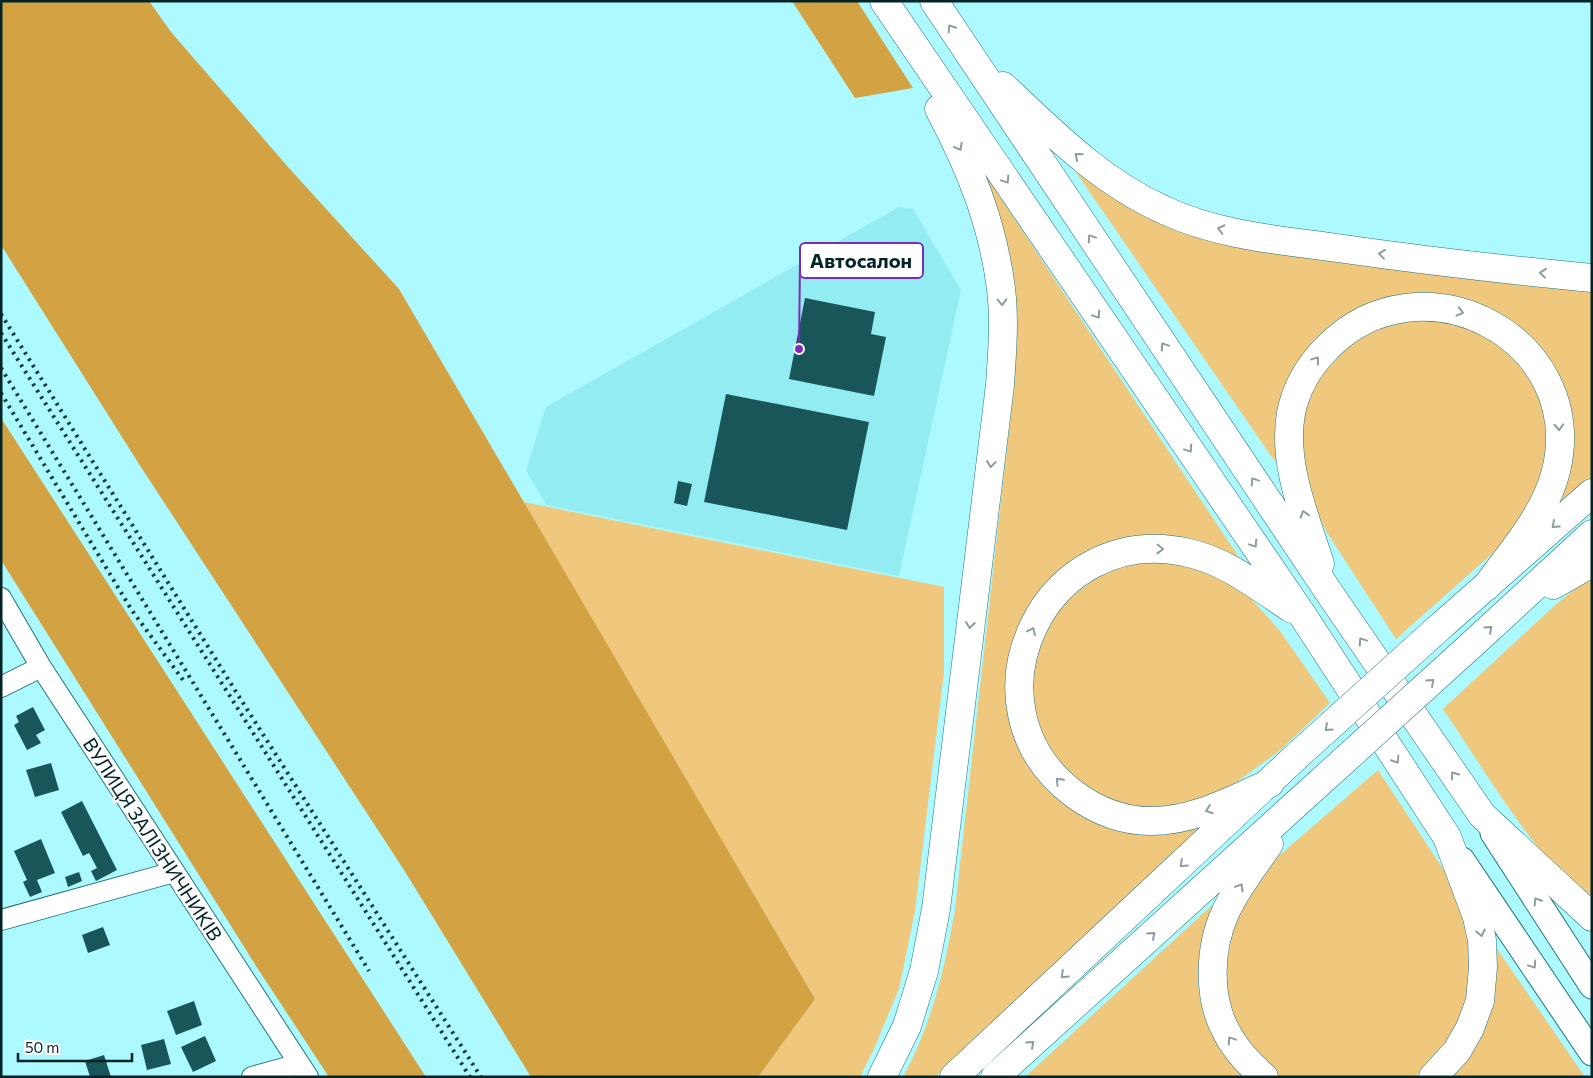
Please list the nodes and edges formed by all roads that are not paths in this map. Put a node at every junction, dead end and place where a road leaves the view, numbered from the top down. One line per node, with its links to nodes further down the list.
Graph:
1 (884, 1): 3 (highway)
2 (934, 1): 4 (highway, one-way to 2)
3 (899, 24): 13 (highway, one-way to 13); 27 (highway, one-way to 27)
4 (968, 54): 5 (highway, one-way to 4); 10 (highway, one-way to 4)
5 (1592, 278)
6 (1592, 492): 9 (highway, one-way to 9)
7 (1592, 534): 12 (highway)
8 (1592, 563): 12 (highway)
9 (1486, 587): 10 (highway, one-way to 9); 16 (highway, one-way to 16, bridge)
10 (1330, 594): 18 (highway, one-way to 10)
11 (1, 598): 14 (street, ВУЛИЦЯ ЗАЛІЗНИЧНИКІВ)
12 (1511, 610): 17 (highway, one-way to 12, bridge)
13 (1303, 616): 16 (highway, one-way to 13); 19 (highway, one-way to 19)
14 (41, 667): 15 (street); 20 (street, ВУЛИЦЯ ЗАЛІЗНИЧНИКІВ)
15 (1, 687)
16 (1270, 783): 28 (highway, one-way to 28)
17 (1296, 805): 29 (highway, one-way to 17); 30 (highway, one-way to 17)
18 (1482, 815): 21 (highway); 23 (main road, one-way to 18)
19 (1447, 837): 24 (main road, one-way to 24); 31 (highway, one-way to 31)
20 (174, 872): 22 (street); 25 (street, ВУЛИЦЯ ЗАЛІЗНИЧНИКІВ)
21 (1592, 917)
22 (1, 920)
23 (1592, 986)
24 (1592, 1053)
25 (303, 1070): 26 (street)
26 (252, 1077)
27 (882, 1077)
28 (954, 1077)
29 (995, 1077)
30 (1264, 1077)
31 (1433, 1077)

